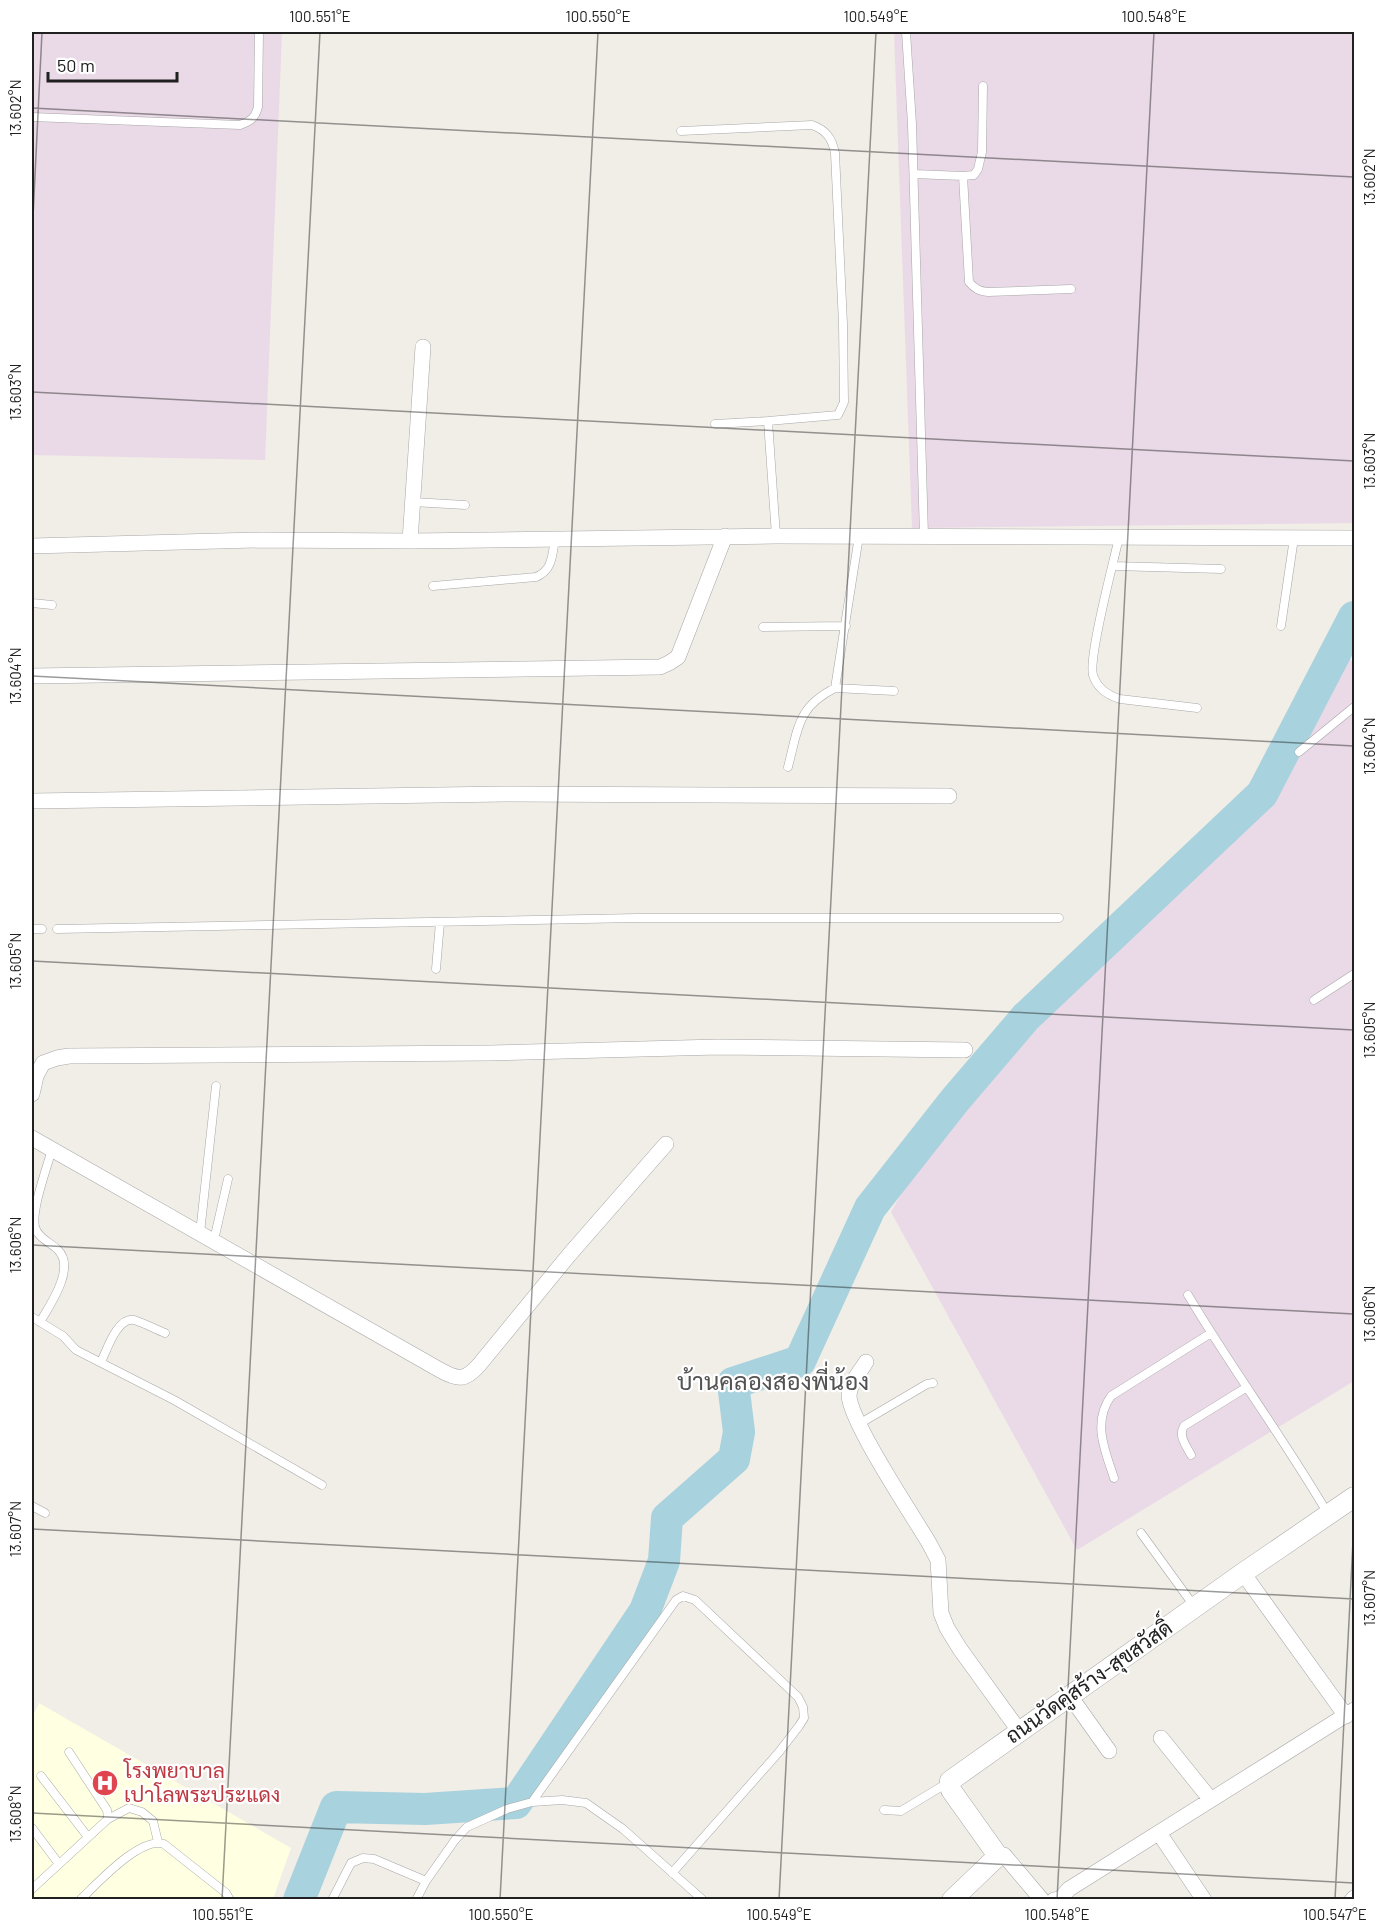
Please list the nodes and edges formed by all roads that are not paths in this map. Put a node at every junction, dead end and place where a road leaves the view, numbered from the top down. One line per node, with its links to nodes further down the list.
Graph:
1 (259, 32): 4 (lane)
2 (906, 32): 6 (lane)
3 (983, 86): 7 (lane)
4 (32, 117)
5 (681, 131): 10 (lane)
6 (914, 174): 7 (lane); 16 (lane)
7 (963, 176): 8 (lane)
8 (1071, 289)
9 (423, 347): 12 (street)
10 (768, 421): 11 (lane); 14 (lane)
11 (715, 424)
12 (413, 502): 13 (lane); 22 (street)
13 (465, 505)
14 (776, 536): 15 (street); 17 (street)
15 (860, 536): 16 (street); 29 (lane)
16 (924, 536): 18 (street)
17 (725, 537): 21 (street); 32 (street)
18 (1119, 537): 19 (street); 24 (lane)
19 (1294, 538): 20 (street); 30 (lane)
20 (1354, 538)
21 (555, 539): 22 (street); 26 (lane)
22 (410, 541): 23 (street)
23 (32, 546)
24 (1113, 566): 25 (lane); 36 (lane)
25 (1221, 569)
26 (433, 586)
27 (32, 603): 28 (lane)
28 (52, 605)
29 (846, 626): 31 (lane); 33 (lane)
30 (1281, 626)
31 (763, 627)
32 (32, 676)
33 (835, 687): 34 (lane); 38 (lane)
34 (894, 691)
35 (1354, 707): 37 (lane)
36 (1197, 708)
37 (1299, 752)
38 (788, 767)
39 (949, 796): 40 (street)
40 (32, 801)
41 (1059, 918): 42 (lane)
42 (440, 921): 45 (lane); 46 (lane)
43 (32, 929): 44 (lane)
44 (42, 929)
45 (57, 929)
46 (436, 969)
47 (1354, 974): 48 (lane)
48 (1314, 1000)
49 (965, 1050): 51 (street)
50 (216, 1086): 56 (lane)
51 (32, 1094)
52 (32, 1138): 54 (street)
53 (666, 1144): 56 (street)
54 (52, 1149): 56 (street); 59 (lane)
55 (228, 1179): 56 (lane)
56 (207, 1237)
57 (1188, 1295): 61 (lane)
58 (32, 1317): 59 (lane)
59 (40, 1322): 62 (lane)
60 (165, 1333): 62 (lane)
61 (1211, 1334): 65 (lane); 68 (lane)
62 (101, 1362): 69 (lane)
63 (866, 1362): 66 (street)
64 (933, 1383): 66 (lane)
65 (1247, 1387): 67 (lane); 73 (lane)
66 (858, 1424): 79 (street)
67 (1191, 1455)
68 (1114, 1478)
69 (322, 1485)
70 (1354, 1497): 73 (street, ถนนวัดคู่สร้าง-สุขสวัสดิ์)
71 (32, 1506): 72 (lane)
72 (45, 1513)
73 (1328, 1515): 75 (street, ถนนวัดคู่สร้าง-สุขสวัสดิ์)
74 (1142, 1533): 76 (lane)
75 (1243, 1573): 76 (street, ถนนวัดคู่สร้าง-สุขสวัสดิ์); 78 (street)
76 (1195, 1607): 77 (street, ถนนวัดคู่สร้าง-สุขสวัสดิ์)
77 (1070, 1696): 79 (street, ถนนวัดคู่สร้าง-สุขสวัสดิ์); 81 (street)
78 (1350, 1713): 85 (street)
79 (1020, 1732): 84 (street, ถนนวัดคู่สร้าง-สุขสวัสดิ์)
80 (1161, 1738): 85 (street)
81 (1109, 1751)
82 (69, 1752): 88 (lane)
83 (41, 1776): 91 (lane)
84 (951, 1781): 87 (lane); 93 (street)
85 (1211, 1800): 90 (street)
86 (532, 1802): 95 (lane); 95 (lane); 96 (lane)
87 (884, 1810)
88 (108, 1819): 91 (lane); 92 (lane)
89 (32, 1828): 94 (lane)
90 (1159, 1833): 106 (street); 107 (street)
91 (88, 1837): 94 (lane)
92 (158, 1842): 98 (lane); 99 (lane)
93 (998, 1856): 103 (street); 104 (street)
94 (59, 1864): 97 (lane)
95 (672, 1873): 102 (lane)
96 (426, 1881): 100 (lane); 101 (lane)
97 (32, 1889)
98 (80, 1899)
99 (230, 1899)
100 (332, 1899)
101 (416, 1899)
102 (703, 1899)
103 (952, 1899)
104 (1042, 1899)
105 (1054, 1899): 106 (street)
106 (1060, 1899)
107 (1204, 1899)

